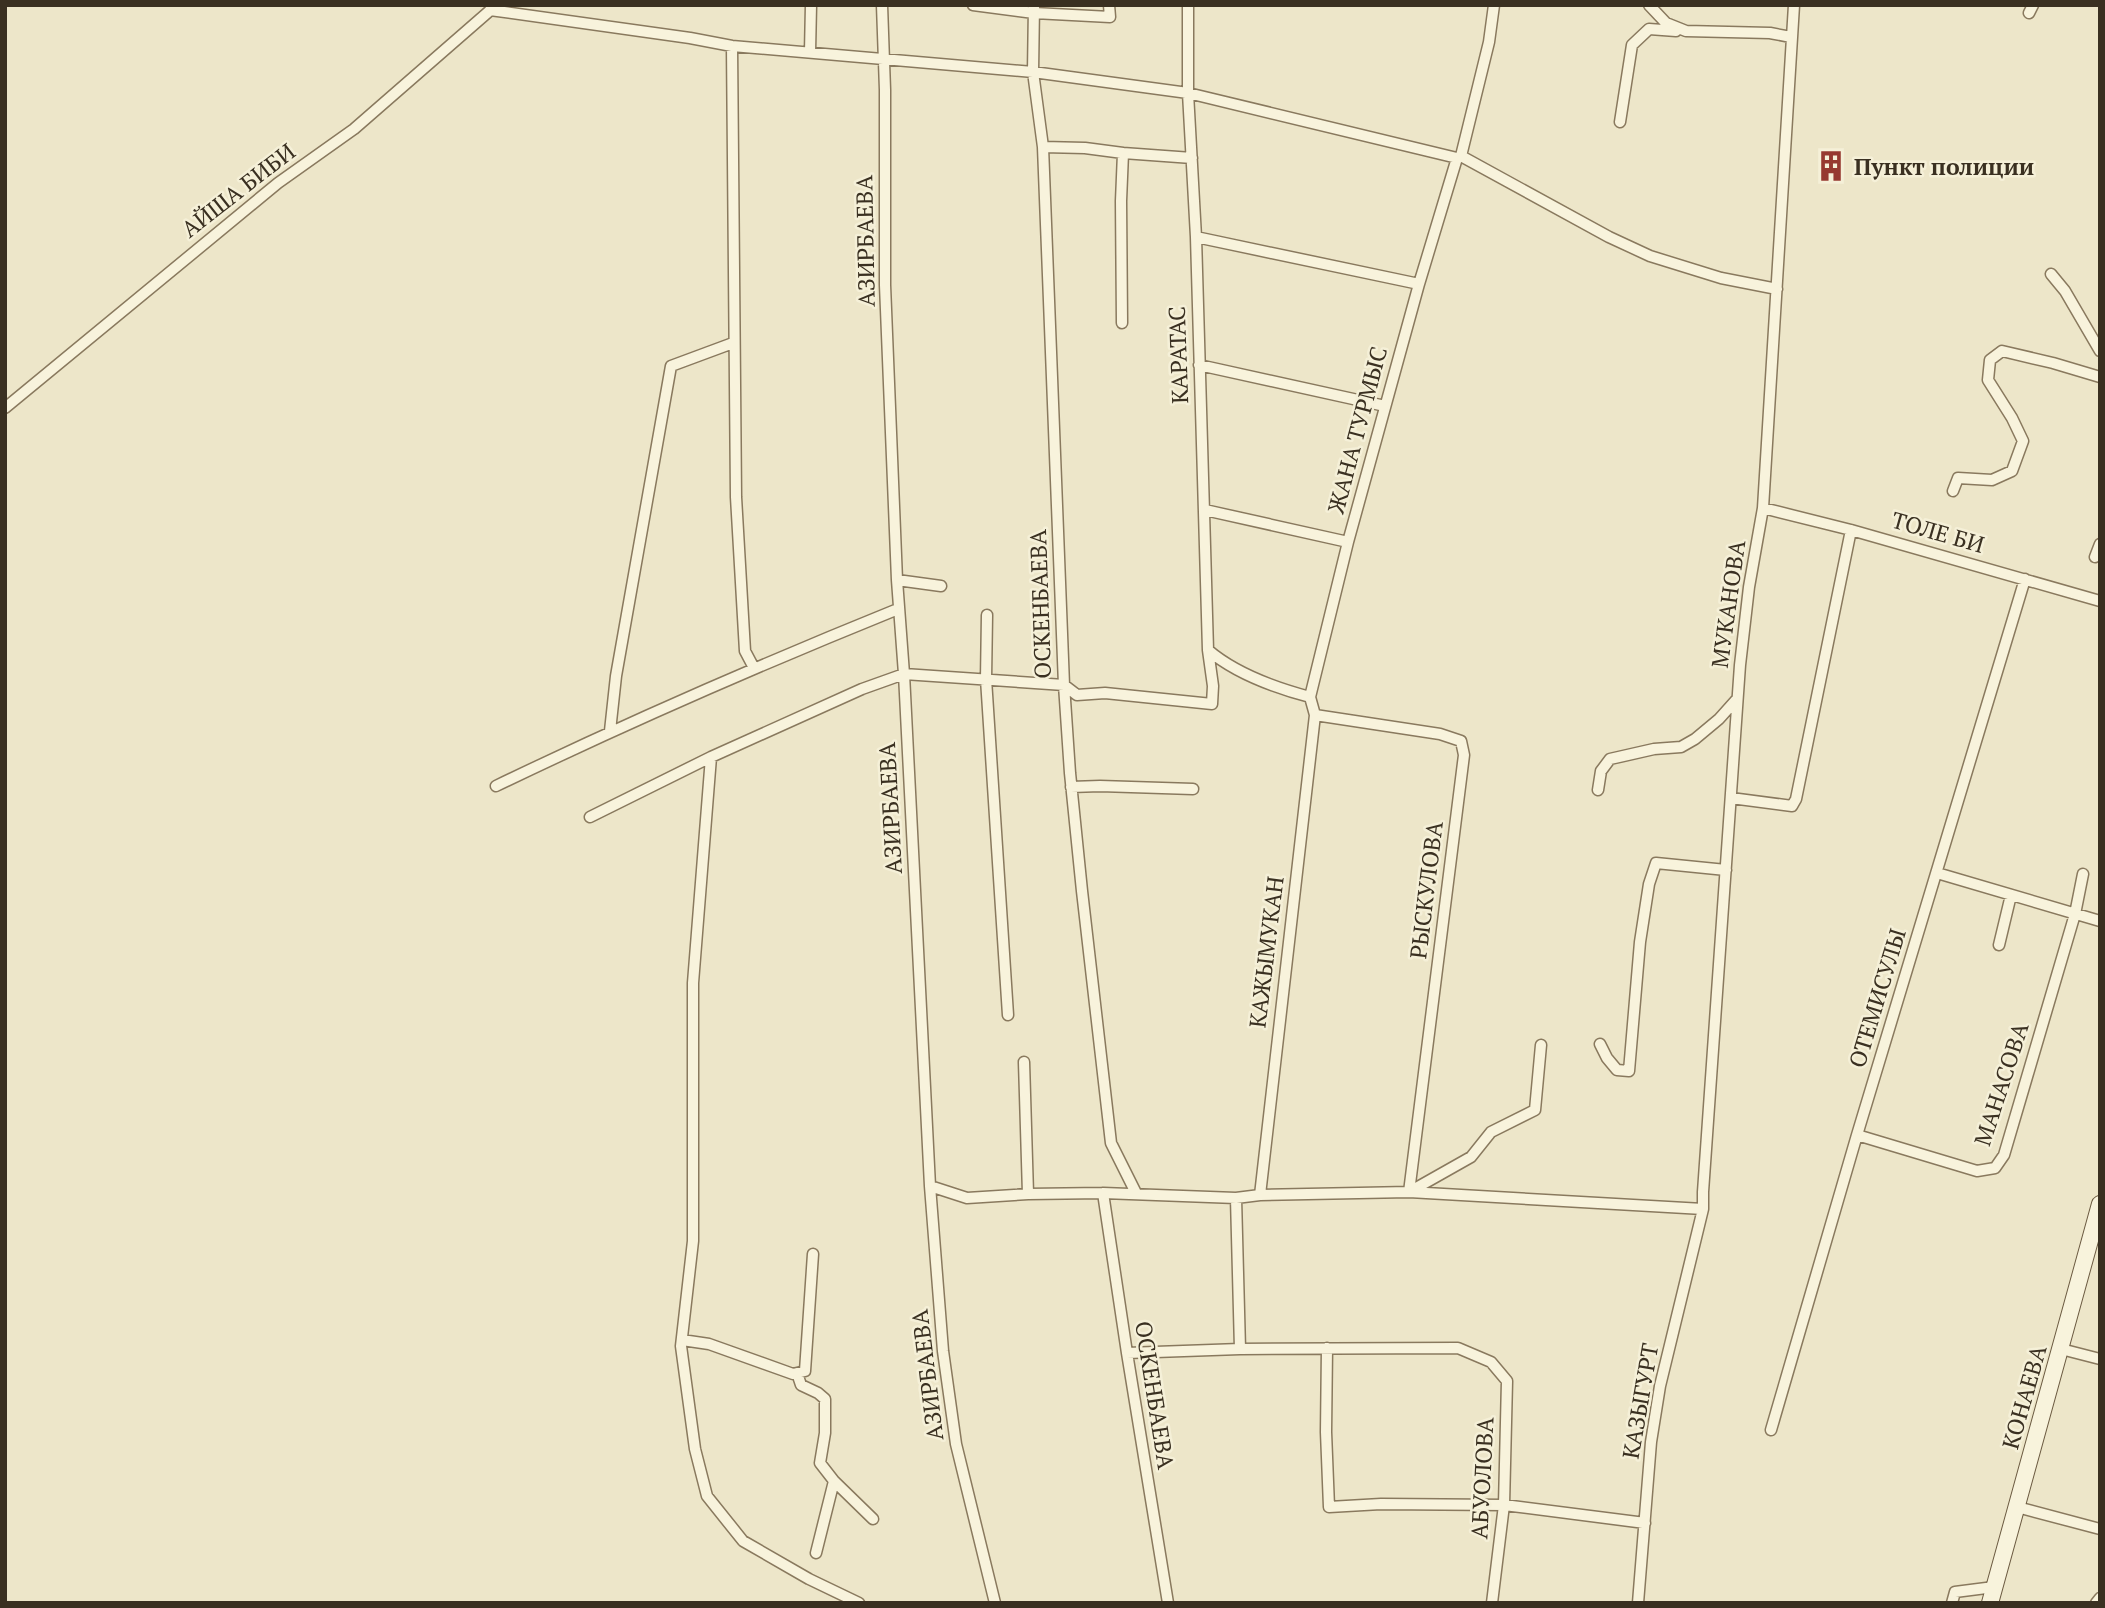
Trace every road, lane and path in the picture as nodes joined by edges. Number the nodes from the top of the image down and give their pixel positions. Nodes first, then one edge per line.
1 (811, 5) edge
2 (882, 5) edge
3 (973, 5) edge
4 (1109, 5) edge
5 (1188, 5) edge
6 (1494, 5) edge
7 (1649, 5) edge
8 (1794, 5) edge
9 (493, 8) edge
10 (1034, 9) edge
11 (1686, 31) junction
12 (1791, 37) junction
13 (732, 46) junction
14 (810, 52) junction
15 (883, 57) junction
16 (1033, 72) junction
17 (1188, 93) junction
18 (1620, 122) dead end
19 (1043, 147) junction
20 (1123, 153) junction
21 (1459, 157) junction
22 (1192, 158) junction
23 (1196, 237) junction
24 (2051, 275) dead end
25 (1419, 284) junction
26 (1777, 289) junction
27 (1122, 323) dead end
28 (733, 343) junction
29 (2100, 351) edge
30 (1199, 365) junction
31 (2100, 377) edge
32 (1385, 406) junction
33 (5, 408) edge
34 (1953, 491) dead end
35 (1763, 508) junction
36 (1205, 510) junction
37 (1850, 530) junction
38 (1348, 542) junction
39 (2100, 544) edge
40 (2095, 557) dead end
41 (2025, 579) junction
42 (897, 580) junction
43 (942, 586) dead end
44 (2100, 601) edge
45 (898, 609) junction
46 (987, 614) dead end
47 (1208, 650) junction
48 (754, 668) junction
49 (904, 674) junction
50 (986, 679) junction
51 (1064, 685) junction
52 (1310, 697) junction
53 (1737, 700) junction
54 (1315, 715) junction
55 (610, 731) junction
56 (711, 757) junction
57 (496, 786) dead end
58 (1071, 787) junction
59 (1193, 789) dead end
60 (1598, 790) dead end
61 (1731, 798) junction
62 (590, 817) dead end
63 (1726, 870) junction
64 (1937, 873) junction
65 (2083, 874) dead end
66 (2011, 895) junction
67 (2075, 914) junction
68 (2100, 921) edge
69 (1999, 945) dead end
70 (1008, 1015) dead end
71 (1600, 1044) dead end
72 (1541, 1045) dead end
73 (1024, 1062) dead end
74 (1857, 1135) junction
75 (930, 1186) junction
76 (1409, 1192) junction
77 (1103, 1193) junction
78 (1028, 1194) junction
79 (1136, 1194) junction
80 (1260, 1195) junction
81 (1236, 1198) junction
82 (2100, 1204) edge
83 (1703, 1209) junction
84 (813, 1254) dead end
85 (682, 1340) junction
86 (1327, 1348) junction
87 (1240, 1349) junction
88 (2061, 1349) junction
89 (1127, 1353) junction
90 (2100, 1359) edge
91 (797, 1373) junction
92 (1771, 1430) dead end
93 (834, 1480) junction
94 (1504, 1505) junction
95 (2017, 1507) junction
96 (873, 1519) dead end
97 (1645, 1523) junction
98 (2100, 1529) edge
99 (816, 1553) dead end
100 (1992, 1595) edge
101 (2100, 1598) edge
102 (859, 1603) edge
103 (995, 1603) edge
104 (1168, 1603) edge
105 (1492, 1603) edge
106 (1638, 1603) edge
107 (1952, 1603) edge
108 (2096, 1603) edge

1 - 14 street
2 - 15 street, АЗИРБАЕВА
3 - 10 street
4 - 10 street
5 - 17 street, КАРАТАС
6 - 21 street
7 - 11 street
8 - 12 street, МУКАНОВА
9 - 13 street
9 - 33 street, АЙША БИБИ
10 - 16 street, ОСКЕНБАЕВА
11 - 12 street
11 - 18 street
12 - 26 street, МУКАНОВА
13 - 14 street
13 - 28 street
14 - 15 street
15 - 16 street
15 - 42 street, АЗИРБАЕВА
16 - 17 street
16 - 19 street, ОСКЕНБАЕВА
17 - 21 street
17 - 22 street, КАРАТАС
19 - 20 street
19 - 51 street, ОСКЕНБАЕВА
20 - 22 street
20 - 27 street
21 - 25 street, ЖАНА ТУРМЫС
21 - 26 street
22 - 23 street, КАРАТАС
23 - 25 street
23 - 30 street, КАРАТАС
24 - 29 street
25 - 32 street, ЖАНА ТУРМЫС
26 - 35 street, МУКАНОВА
28 - 48 street
28 - 55 street
30 - 32 street
30 - 36 street, КАРАТАС
31 - 34 street
32 - 38 street, ЖАНА ТУРМЫС
35 - 37 street, ТОЛЕ БИ
35 - 53 street, МУКАНОВА
36 - 38 street
36 - 47 street, КАРАТАС
37 - 41 street, ТОЛЕ БИ
37 - 61 street
38 - 52 street, ЖАНА ТУРМЫС
39 - 40 street
41 - 44 street, ТОЛЕ БИ
41 - 64 street, ОТЕМИСУЛЫ
42 - 43 street
42 - 45 street, АЗИРБАЕВА
45 - 48 street
45 - 49 street, АЗИРБАЕВА
46 - 50 street
47 - 51 street, КАРАТАС
47 - 52 street
48 - 55 street
49 - 50 street
49 - 56 street
49 - 75 street, АЗИРБАЕВА
50 - 51 street
50 - 70 street
51 - 58 street, ОСКЕНБАЕВА
52 - 54 street, ЖАНА ТУРМЫС
53 - 60 street
53 - 61 street, МУКАНОВА
54 - 76 street, РЫСКУЛОВА
54 - 80 street, КАЖЫМУКАН
55 - 57 street
56 - 62 street
56 - 85 street
58 - 59 street
58 - 79 street, ОСКЕНБАЕВА
61 - 63 street, МУКАНОВА
63 - 71 street
63 - 83 street, МУКАНОВА
64 - 66 street
64 - 74 street, ОТЕМИСУЛЫ
65 - 67 street, МАНАСОВА
66 - 67 street
66 - 69 street
67 - 68 street
67 - 74 street, МАНАСОВА
72 - 76 street
73 - 78 street
74 - 92 street, ОТЕМИСУЛЫ
75 - 78 street
75 - 103 street, АЗИРБАЕВА
76 - 80 street
76 - 83 street
77 - 78 street
77 - 79 street
77 - 89 street, ОСКЕНБАЕВА
79 - 81 street
80 - 81 street
81 - 87 street
82 - 88 main road, КОНАЕВА
83 - 97 street, КАЗЫГУРТ
84 - 91 street
85 - 91 street
85 - 102 street
86 - 87 street
86 - 94 street, АБУОЛОВА
86 - 94 street
87 - 89 street
88 - 90 street
88 - 95 main road, КОНАЕВА
89 - 104 street, ОСКЕНБАЕВА
91 - 93 street
93 - 96 street
93 - 99 street
94 - 97 street
94 - 105 street, АБУОЛОВА
95 - 98 street
95 - 100 main road, КОНАЕВА
97 - 106 street, КАЗЫГУРТ
100 - 107 street
101 - 108 street

